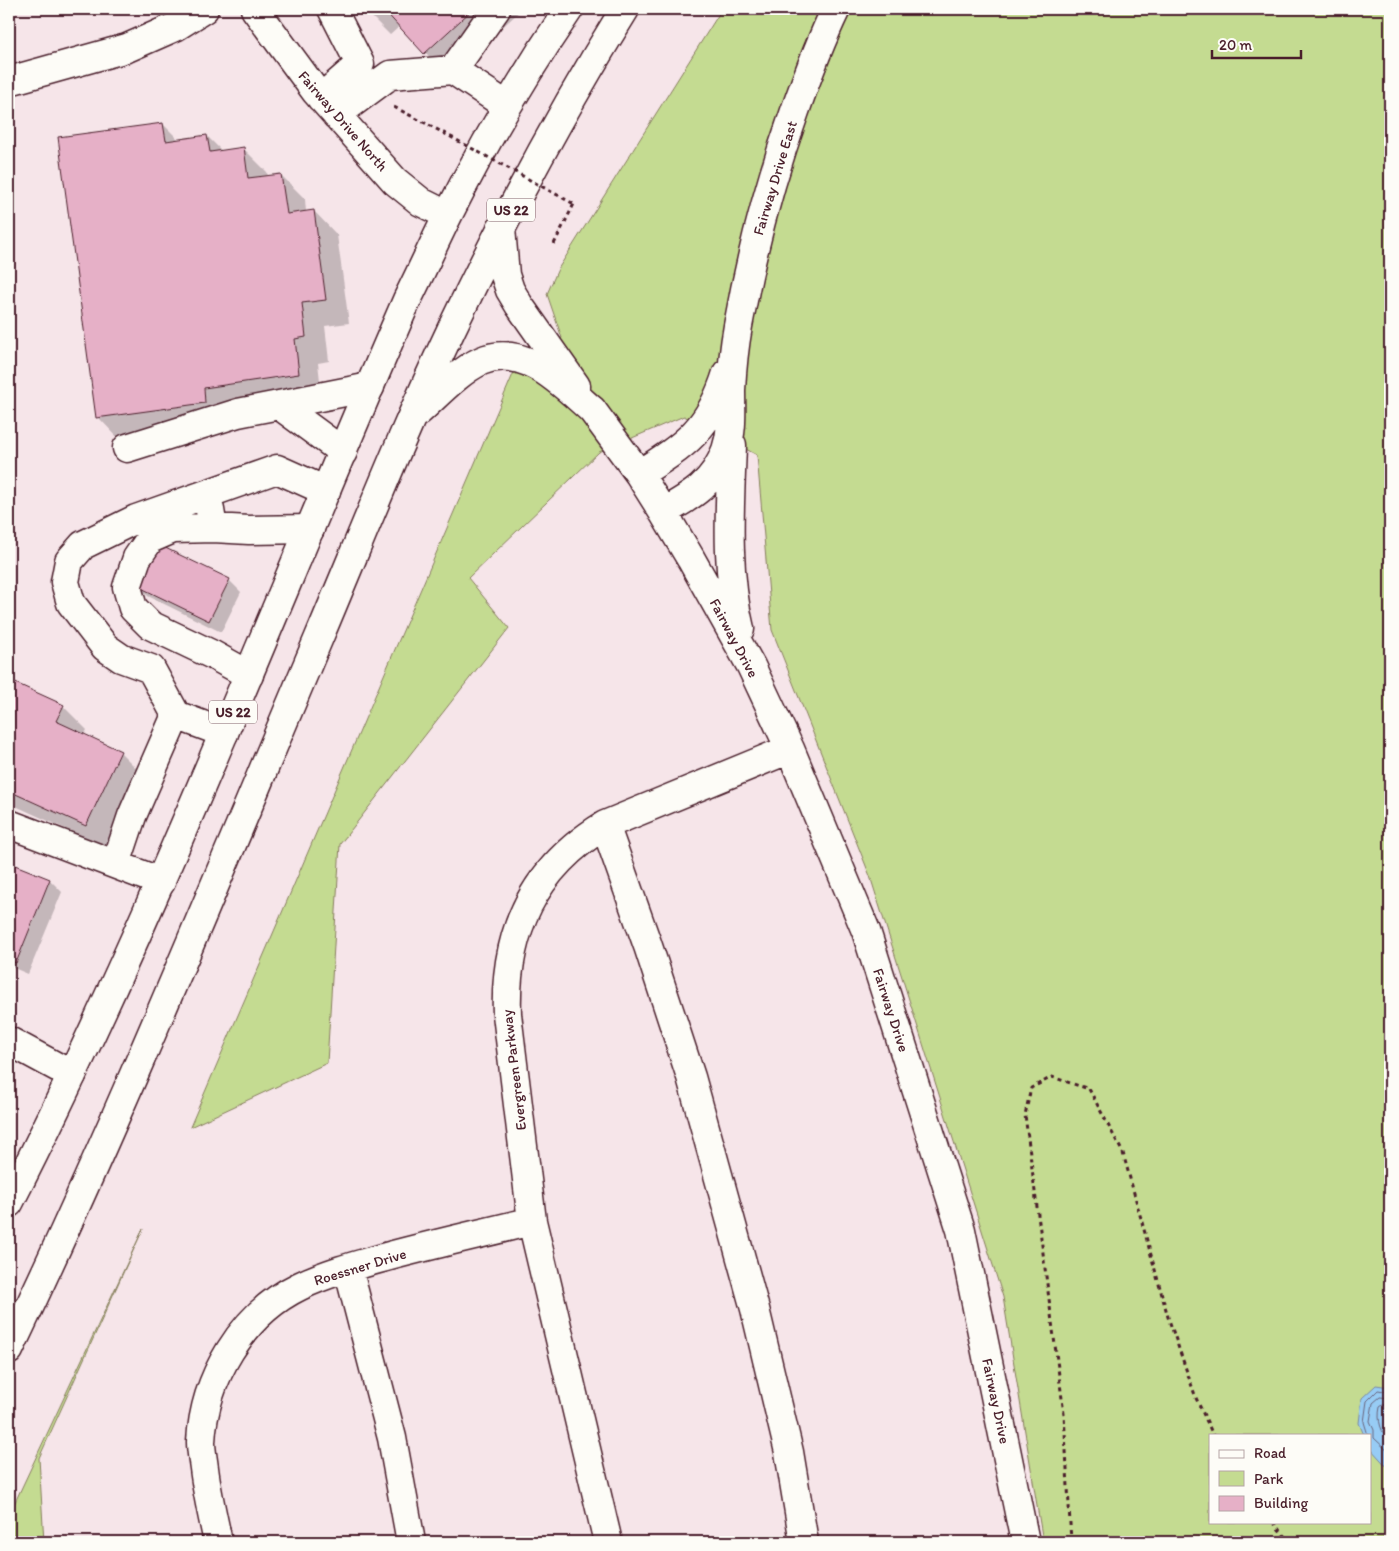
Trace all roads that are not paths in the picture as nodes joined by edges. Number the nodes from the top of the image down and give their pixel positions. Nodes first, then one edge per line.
1 (255, 9) edge
2 (332, 9) edge
3 (496, 9) edge
4 (569, 9) edge
5 (625, 9) edge
6 (836, 9) edge
7 (186, 13) edge
8 (453, 70) junction
9 (9, 81) edge
10 (328, 106) junction
11 (507, 106) junction
12 (447, 215) junction
13 (501, 228) junction
14 (733, 352) junction
15 (370, 387) junction
16 (279, 405) junction
17 (592, 410) junction
18 (412, 418) junction
19 (732, 425) junction
20 (127, 448) dead end
21 (343, 452) junction
22 (640, 474) junction
23 (326, 491) junction
24 (206, 494) junction
25 (663, 512) junction
26 (213, 528) junction
27 (310, 529) junction
28 (750, 666) junction
29 (249, 675) junction
30 (176, 715) junction
31 (224, 732) junction
32 (790, 749) junction
33 (9, 824) edge
34 (605, 825) junction
35 (116, 864) junction
36 (161, 882) junction
37 (9, 1041) edge
38 (72, 1075) junction
39 (9, 1203) edge
40 (532, 1221) junction
41 (348, 1268) junction
42 (9, 1350) edge
43 (218, 1542) edge
44 (410, 1542) edge
45 (608, 1542) edge
46 (804, 1542) edge
47 (1025, 1542) edge

1 - 10 main road, Fairway Drive North
2 - 10 main road
3 - 8 main road
4 - 11 main road, US 22
5 - 13 main road, US 22
6 - 14 main road, Fairway Drive East
7 - 9 main road
8 - 10 main road
8 - 11 main road
10 - 12 main road, Fairway Drive North
11 - 12 main road, US 22
12 - 15 main road, US 22
13 - 17 main road
13 - 18 main road, US 22
14 - 19 main road, Fairway Drive East
14 - 22 main road, Fairway Drive East
15 - 16 main road
15 - 21 main road, US 22
16 - 20 main road
16 - 21 main road
17 - 18 main road
17 - 22 main road, Fairway Drive
18 - 42 main road, US 22
19 - 25 main road, Fairway Drive East
19 - 28 main road
21 - 23 main road, US 22
22 - 25 main road, Fairway Drive
23 - 24 main road
23 - 27 main road, US 22
24 - 26 main road
24 - 30 main road
25 - 28 main road, Fairway Drive
26 - 27 main road
26 - 29 main road
27 - 29 main road, US 22
28 - 32 main road, Fairway Drive
29 - 31 main road, US 22
30 - 31 main road
30 - 35 main road
31 - 36 main road, US 22
32 - 34 main road, Evergreen Parkway
32 - 47 main road, Fairway Drive
33 - 35 main road
34 - 40 main road, Evergreen Parkway
34 - 46 main road
35 - 36 main road
36 - 38 main road, US 22
37 - 38 main road
38 - 39 main road, US 22
40 - 41 main road, Roessner Drive
40 - 45 main road, Evergreen Parkway
41 - 43 main road, Roessner Drive
41 - 44 main road

